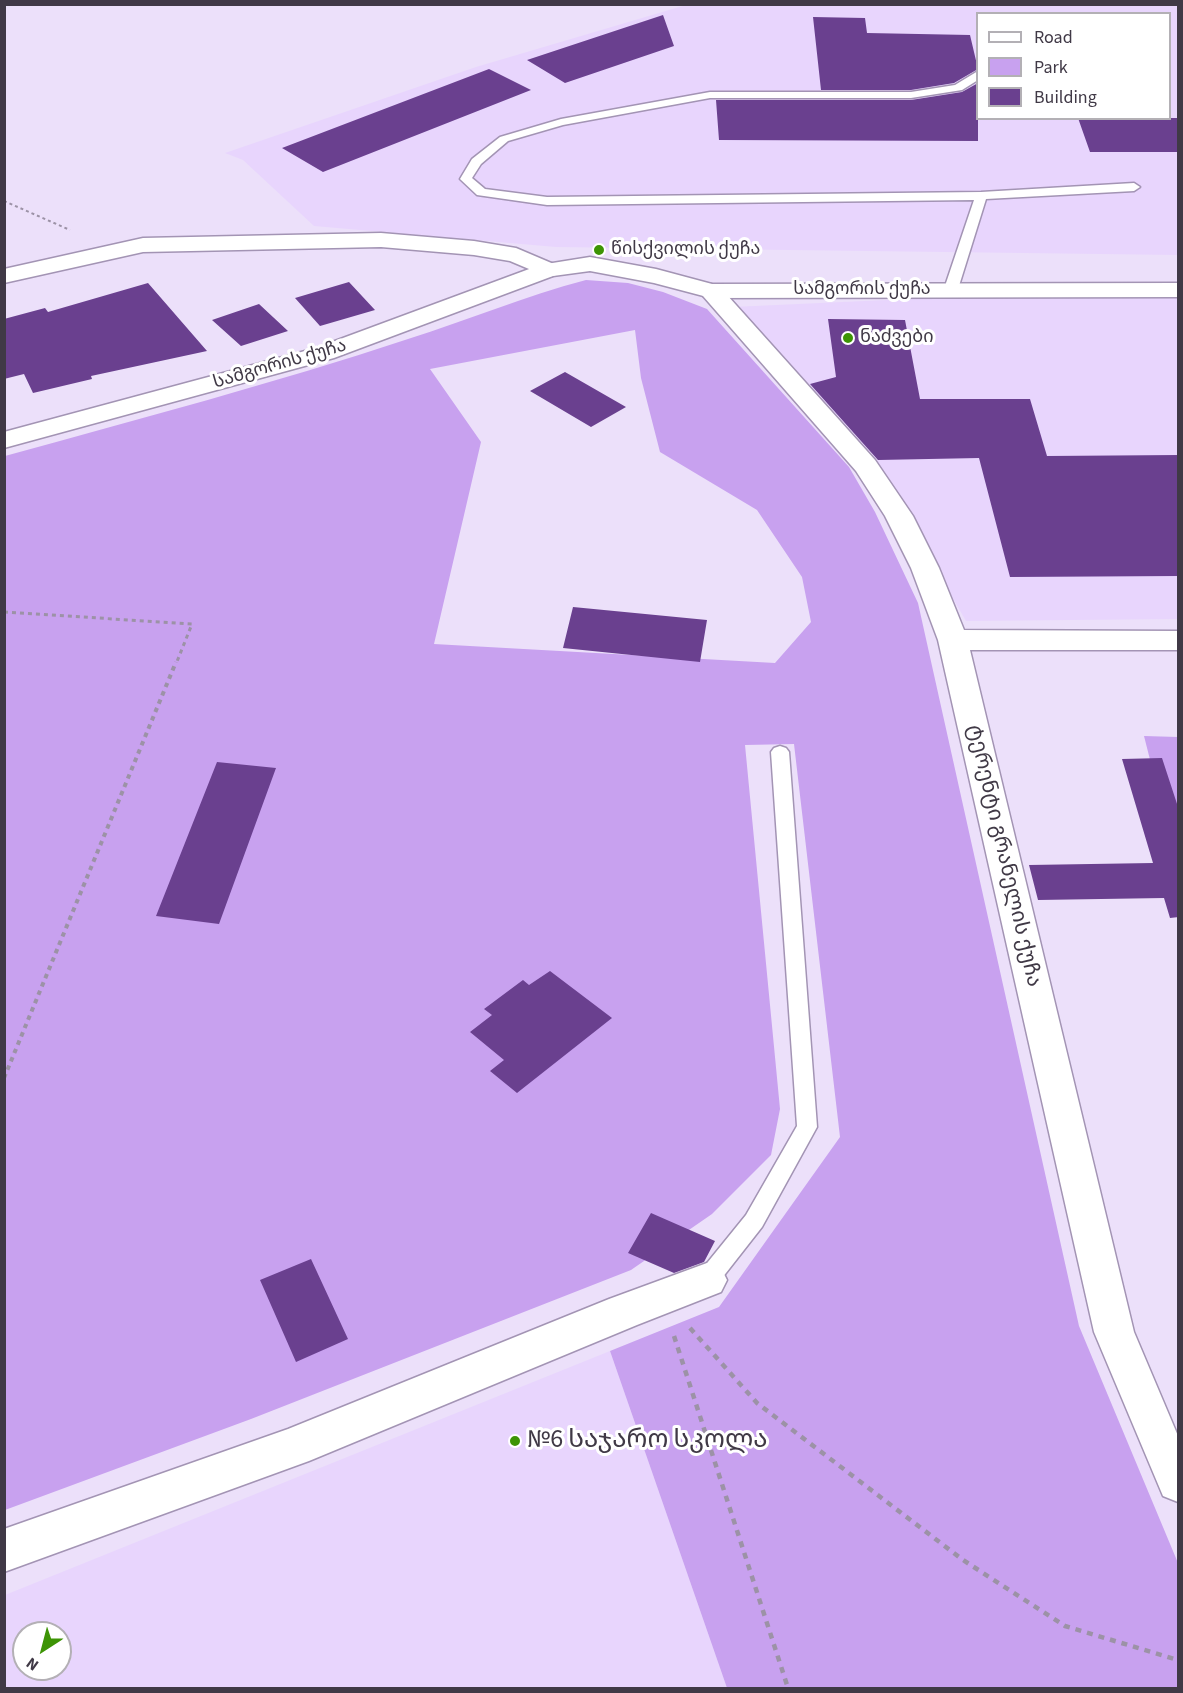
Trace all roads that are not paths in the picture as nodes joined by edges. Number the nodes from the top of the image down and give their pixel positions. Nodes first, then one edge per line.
1 (976, 75) edge
2 (1134, 187) dead end
3 (981, 196) junction
4 (548, 270) junction
5 (4, 276) edge
6 (951, 289) junction
7 (1179, 290) edge
8 (711, 291) junction
9 (4, 440) edge
10 (953, 640) junction
11 (1179, 640) edge
12 (780, 752) dead end
13 (707, 1280) joint
14 (1179, 1482) edge
15 (4, 1551) edge

1 - 3 lane
2 - 3 lane
3 - 6 lane
4 - 5 street
4 - 8 street, სამგორის ქუჩა
4 - 9 street, სამგორის ქუჩა
6 - 7 street, სამგორის ქუჩა
6 - 8 street, სამგორის ქუჩა
8 - 10 street, ტერენტი გრანელის ქუჩა
10 - 11 street
10 - 14 street, ტერენტი გრანელის ქუჩა
12 - 13 lane
13 - 15 street

